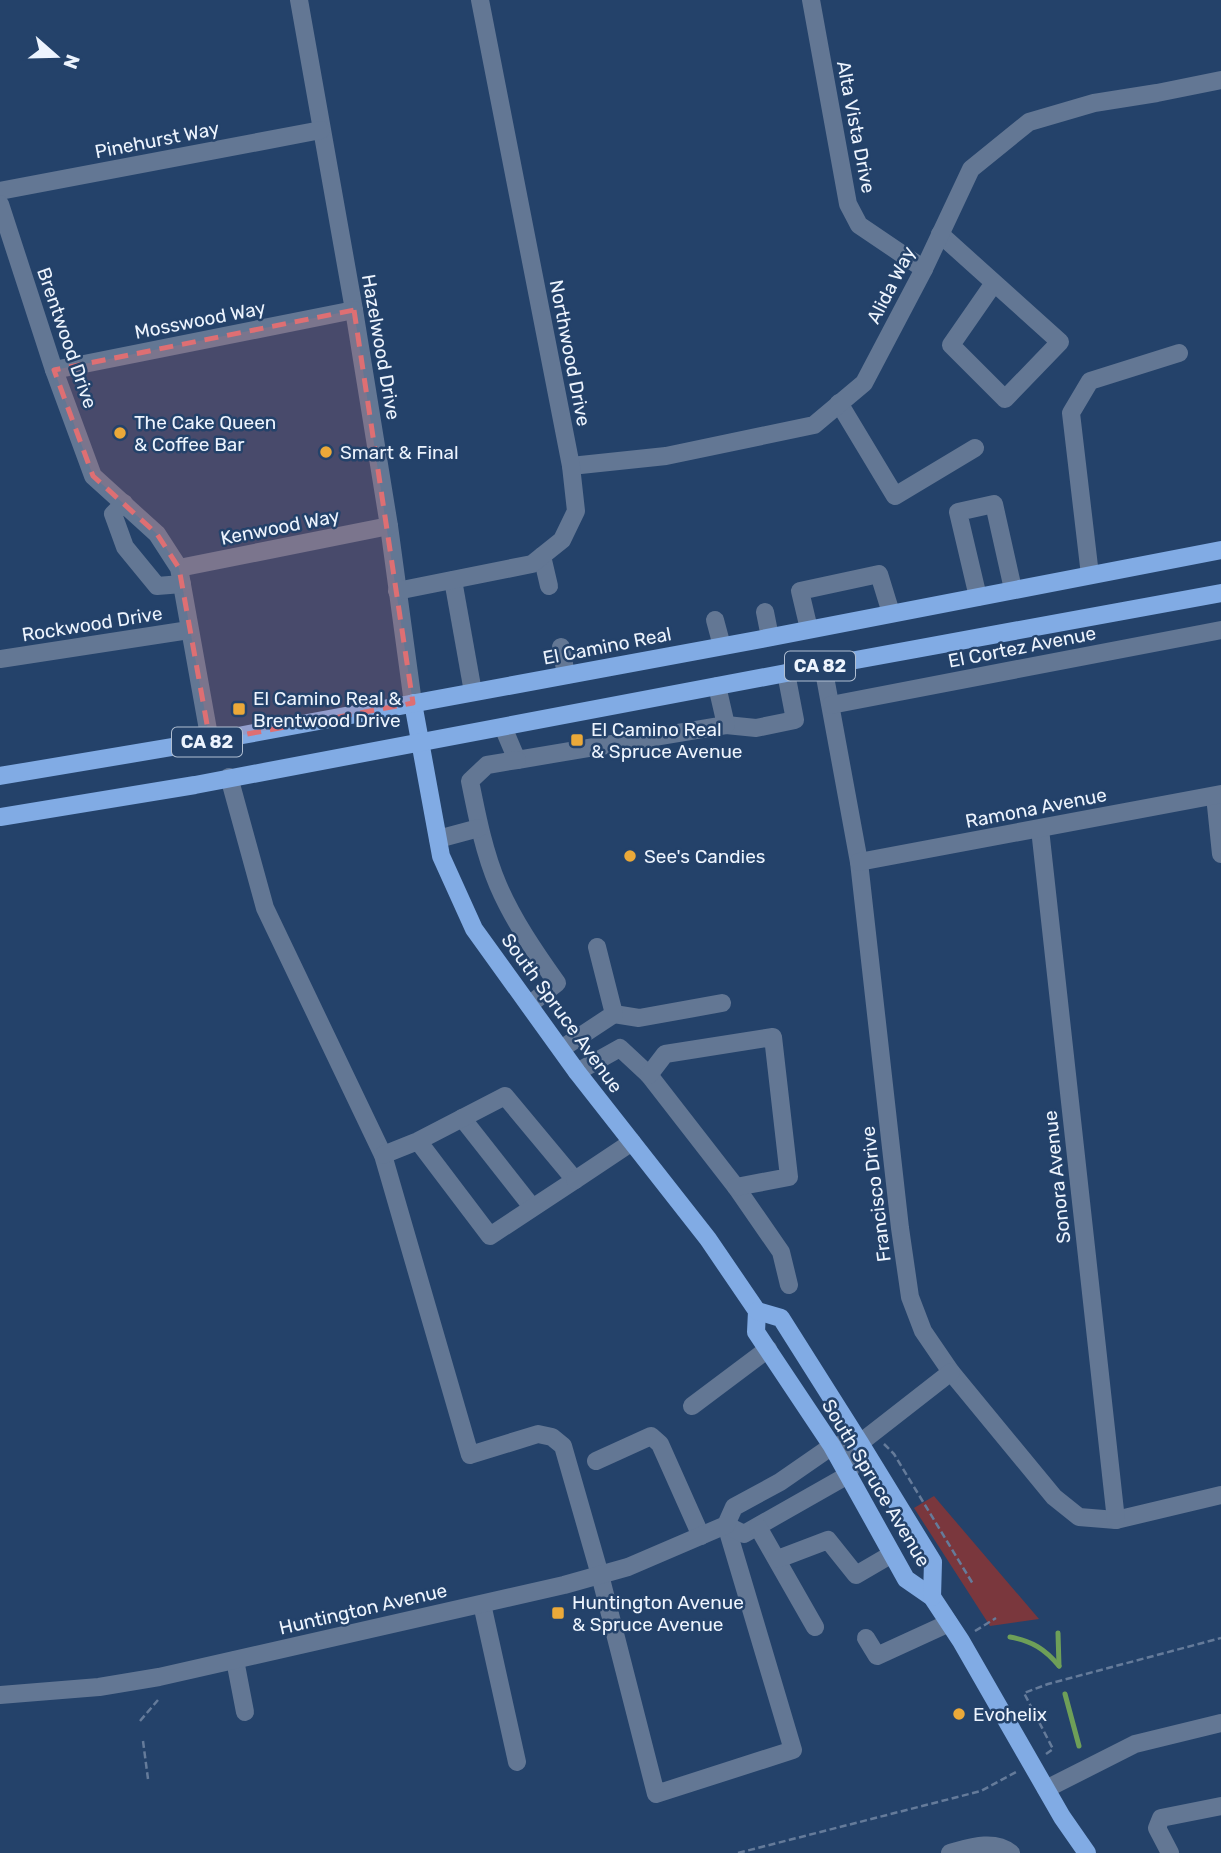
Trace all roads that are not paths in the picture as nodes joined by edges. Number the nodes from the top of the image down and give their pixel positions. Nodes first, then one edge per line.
1 (299, 0) edge
2 (480, 0) edge
3 (811, 0) edge
4 (1221, 80) edge
5 (321, 130) junction
6 (0, 191) edge
7 (0, 204) edge
8 (940, 234) junction
9 (924, 269) junction
10 (994, 283) junction
11 (354, 310) junction
12 (1180, 353) dead end
13 (54, 370) junction
14 (839, 403) junction
15 (975, 448) dead end
16 (571, 466) junction
17 (124, 503) junction
18 (390, 526) junction
19 (1221, 550) edge
20 (542, 556) junction
21 (1090, 575) junction
22 (180, 576) junction
23 (453, 580) junction
24 (550, 586) dead end
25 (1013, 589) junction
26 (397, 591) junction
27 (1221, 593) edge
28 (978, 597) junction
29 (765, 612) dead end
30 (891, 613) junction
31 (715, 620) dead end
32 (809, 629) junction
33 (189, 630) junction
34 (1221, 630) edge
35 (770, 637) junction
36 (722, 646) junction
37 (561, 647) dead end
38 (0, 659) edge
39 (823, 666) junction
40 (786, 673) junction
41 (566, 675) junction
42 (716, 686) junction
43 (472, 692) junction
44 (413, 703) junction
45 (831, 705) junction
46 (726, 725) junction
47 (503, 727) junction
48 (210, 741) junction
49 (420, 743) junction
50 (517, 760) junction
51 (0, 776) edge
52 (229, 777) junction
53 (1218, 795) edge
54 (0, 817) edge
55 (479, 828) junction
56 (1040, 829) junction
57 (438, 839) junction
58 (1221, 854) edge
59 (859, 862) junction
60 (597, 947) dead end
61 (722, 1003) dead end
62 (529, 1005) junction
63 (614, 1014) junction
64 (561, 1049) junction
65 (577, 1072) junction
66 (649, 1074) junction
67 (463, 1118) junction
68 (418, 1141) junction
69 (632, 1142) junction
70 (383, 1155) junction
71 (575, 1180) junction
72 (736, 1187) junction
73 (532, 1208) junction
74 (789, 1285) dead end
75 (757, 1311) junction
76 (768, 1349) junction
77 (951, 1372) junction
78 (691, 1406) dead end
79 (860, 1443) junction
80 (832, 1446) junction
81 (596, 1461) dead end
82 (848, 1475) junction
83 (1221, 1495) edge
84 (1116, 1520) junction
85 (726, 1525) junction
86 (758, 1527) junction
87 (701, 1536) junction
88 (892, 1554) junction
89 (778, 1559) junction
90 (600, 1575) junction
91 (932, 1597) junction
92 (482, 1604) junction
93 (949, 1623) junction
94 (815, 1627) dead end
95 (866, 1638) dead end
96 (235, 1660) junction
97 (0, 1695) edge
98 (245, 1712) dead end
99 (1221, 1723) edge
100 (517, 1762) dead end
101 (1046, 1789) junction
102 (1221, 1806) edge
103 (950, 1853) edge
104 (1010, 1853) edge
105 (1087, 1853) edge
106 (1170, 1853) edge

1 - 5 street, Hazelwood Drive
2 - 16 street, Northwood Drive
3 - 9 street, Alta Vista Drive
4 - 8 street, Alida Way
5 - 6 street, Pinehurst Way
5 - 11 street, Hazelwood Drive
7 - 13 street, Brentwood Drive
8 - 9 street, Alida Way
8 - 10 street
9 - 14 street, Alida Way
10 - 10 street
11 - 13 street, Mosswood Way
11 - 18 street, Hazelwood Drive
12 - 21 street
13 - 17 street, Brentwood Drive
14 - 15 street
14 - 16 street, Alida Way
16 - 20 street, Northwood Drive
17 - 22 street, Brentwood Drive
17 - 22 street
18 - 22 street, Kenwood Way
18 - 26 street, Hazelwood Drive
19 - 21 main road, El Camino Real / CA 82
20 - 23 street, Northwood Drive
20 - 24 street
21 - 25 main road, El Camino Real / CA 82
22 - 33 street, Brentwood Drive
23 - 26 street, Northwood Drive
23 - 43 street
25 - 28 main road, El Camino Real / CA 82
25 - 28 street
26 - 44 street, Hazelwood Drive
27 - 39 main road, CA 82
28 - 30 main road, El Camino Real / CA 82
29 - 35 street
30 - 32 main road, El Camino Real / CA 82
30 - 32 street
31 - 36 street
32 - 35 main road, El Camino Real / CA 82
33 - 38 street, Rockwood Drive
33 - 48 street, Brentwood Drive
34 - 45 street, El Cortez Avenue
35 - 36 main road, El Camino Real / CA 82
36 - 41 main road, El Camino Real / CA 82
37 - 41 street
39 - 40 main road, CA 82
39 - 45 street, Francisco Drive
40 - 42 main road, CA 82
40 - 46 street
41 - 43 main road, El Camino Real / CA 82
42 - 46 street
42 - 47 main road, CA 82
43 - 44 main road, El Camino Real / CA 82
44 - 48 main road, El Camino Real / CA 82
44 - 49 main road, South Spruce Avenue
45 - 59 street, Francisco Drive
46 - 50 street
47 - 49 main road, CA 82
47 - 50 street
48 - 51 main road, El Camino Real / CA 82
49 - 52 main road, CA 82
49 - 57 main road, South Spruce Avenue
50 - 55 street
52 - 54 main road, CA 82
52 - 70 street
53 - 56 street, Ramona Avenue
53 - 58 street
55 - 57 street
55 - 62 street
56 - 59 street, Ramona Avenue
56 - 84 street, Sonora Avenue
57 - 62 main road, South Spruce Avenue
59 - 77 street, Francisco Drive
60 - 63 street
61 - 63 street
62 - 64 main road, South Spruce Avenue
63 - 64 street
64 - 65 main road, South Spruce Avenue
65 - 66 street
65 - 69 main road, South Spruce Avenue
66 - 72 street
66 - 72 street
67 - 68 street
67 - 71 street
67 - 73 street
68 - 70 street
68 - 73 street
69 - 71 street
69 - 75 main road, South Spruce Avenue
70 - 90 street
71 - 73 street
72 - 74 street
75 - 76 main road, South Spruce Avenue
75 - 79 main road, South Spruce Avenue
76 - 78 street
76 - 80 main road, South Spruce Avenue
77 - 79 street
77 - 84 street, Francisco Drive
79 - 80 street, Huntington Avenue
79 - 82 street
79 - 91 main road, South Spruce Avenue
80 - 82 main road, South Spruce Avenue
80 - 85 street, Huntington Avenue
81 - 87 street
82 - 86 street
82 - 88 main road, South Spruce Avenue
83 - 84 street, Francisco Drive
85 - 86 street, Huntington Avenue
85 - 87 street, Huntington Avenue
85 - 90 street
86 - 89 street
87 - 90 street, Huntington Avenue
88 - 89 street
88 - 91 main road, South Spruce Avenue
89 - 94 street
90 - 92 street, Huntington Avenue
91 - 93 main road, South Spruce Avenue
92 - 96 street, Huntington Avenue
92 - 100 street
93 - 95 street
93 - 101 main road, South Spruce Avenue
96 - 97 street, Huntington Avenue
96 - 98 street
99 - 101 street
101 - 105 main road, South Spruce Avenue
102 - 106 street
103 - 104 street

